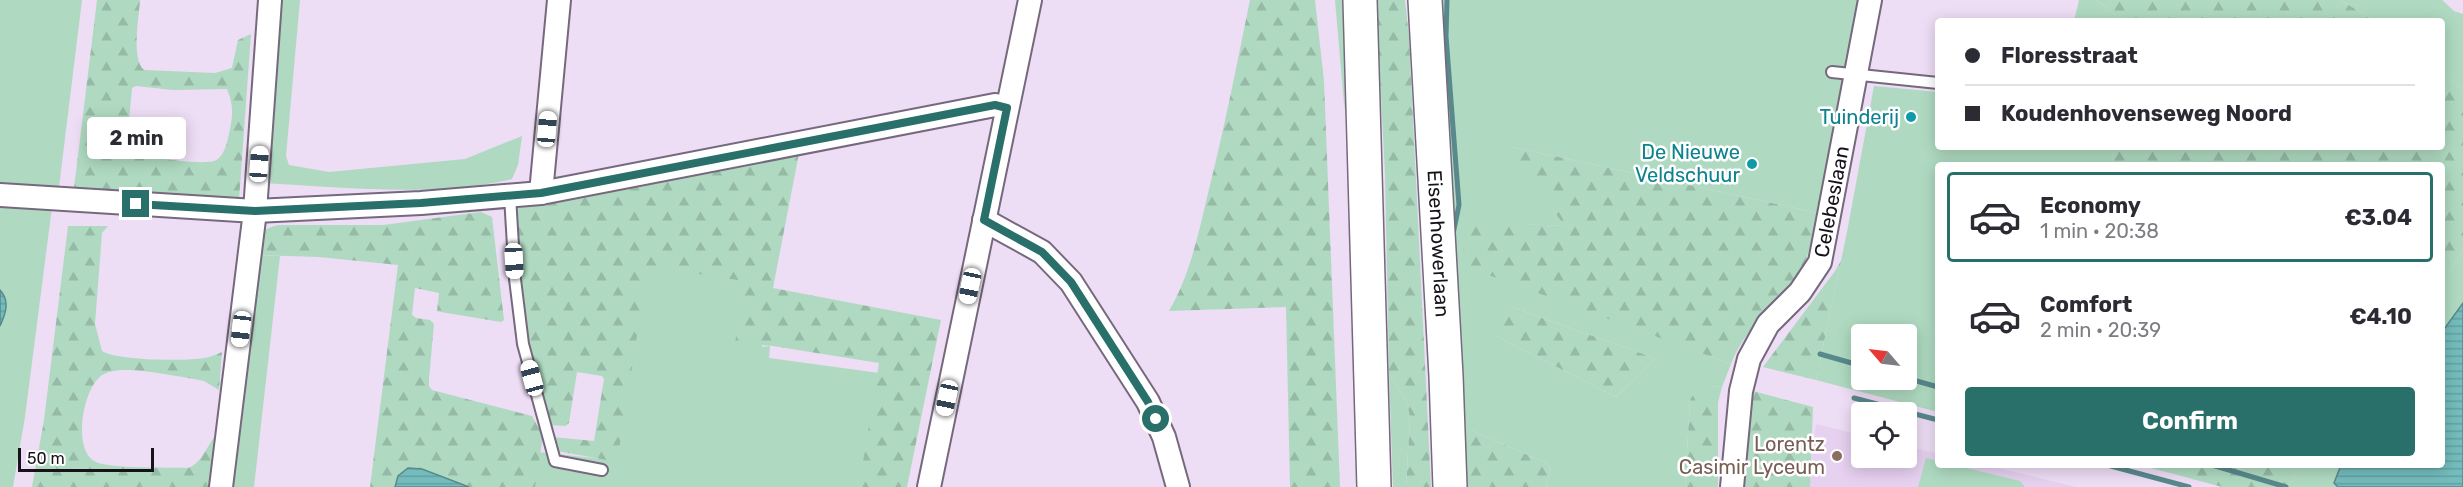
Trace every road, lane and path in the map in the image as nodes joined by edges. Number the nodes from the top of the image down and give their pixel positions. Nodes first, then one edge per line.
1 (270, 0) edge
2 (559, 0) edge
3 (1030, 0) edge
4 (1360, 0) edge
5 (1425, 0) edge
6 (1870, 0) edge
7 (1832, 72) dead end
8 (1855, 76) junction
9 (1935, 83) edge
10 (1007, 108) junction
11 (541, 193) junction
12 (0, 195) edge
13 (510, 196) junction
14 (255, 211) junction
15 (984, 220) junction
16 (602, 470) dead end
17 (221, 487) edge
18 (929, 487) edge
19 (1178, 487) edge
20 (1374, 487) edge
21 (1450, 487) edge
22 (1732, 487) edge

1 - 14 street
2 - 11 street
3 - 10 street
4 - 20 main road
5 - 21 main road, Eisenhowerlaan
6 - 8 street, Celebeslaan
7 - 8 lane
8 - 9 lane
8 - 22 street, Celebeslaan
10 - 11 street
10 - 15 street
11 - 13 street
12 - 14 street
13 - 14 street
13 - 16 lane
14 - 17 street
15 - 18 street
15 - 19 street

